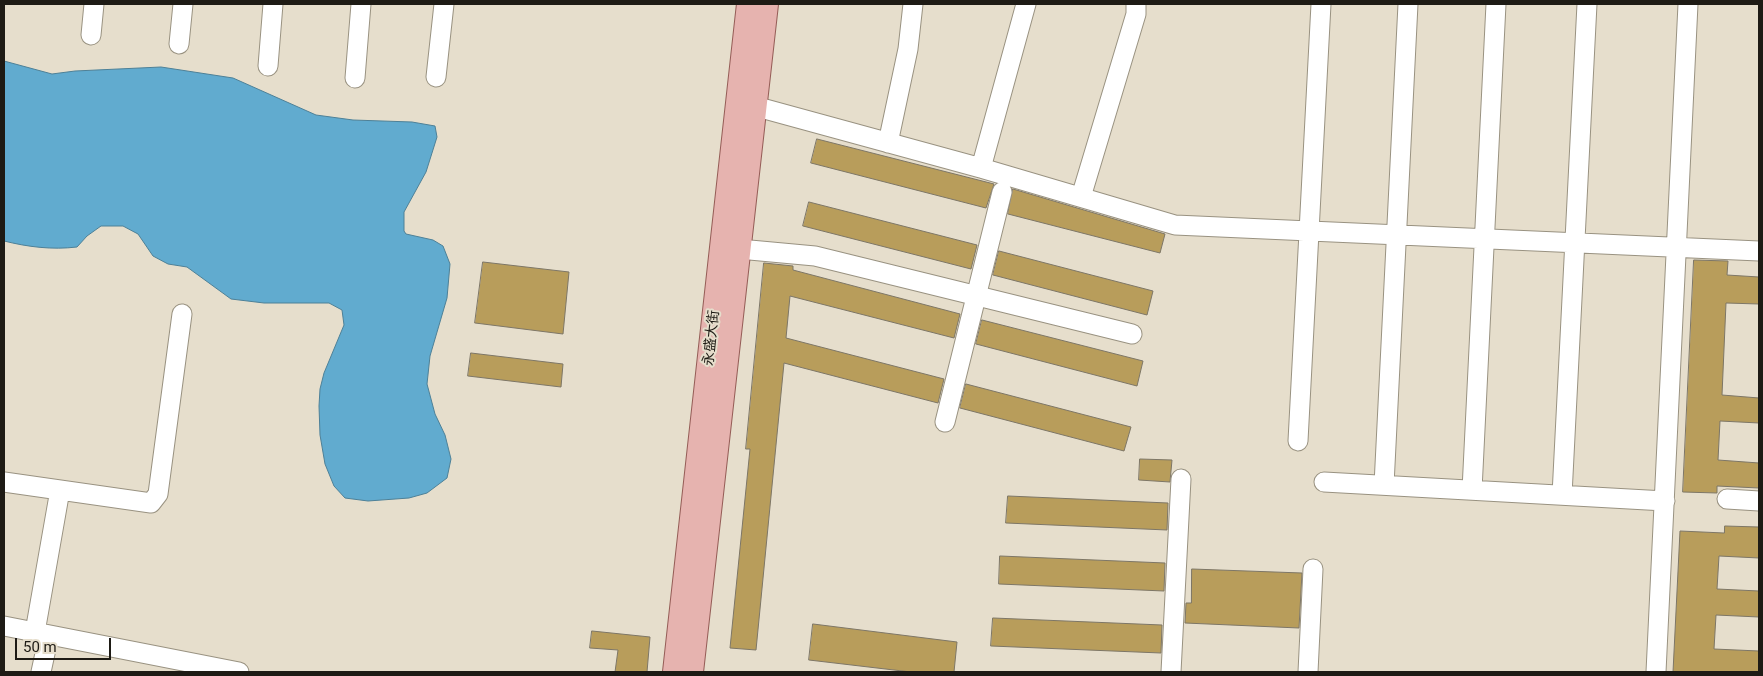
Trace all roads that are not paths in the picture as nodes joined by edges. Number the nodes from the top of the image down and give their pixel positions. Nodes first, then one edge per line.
1 (94, 4) edge
2 (183, 4) edge
3 (273, 4) edge
4 (361, 4) edge
5 (444, 4) edge
6 (749, 4) edge
7 (766, 4) edge
8 (913, 4) edge
9 (1026, 4) edge
10 (1136, 4) edge
11 (1322, 4) edge
12 (1408, 4) edge
13 (1496, 4) edge
14 (1587, 4) edge
15 (1688, 4) edge
16 (91, 35) dead end
17 (179, 44) dead end
18 (268, 66) dead end
19 (436, 77) dead end
20 (355, 78) dead end
21 (754, 106) junction
22 (888, 143) junction
23 (981, 168) junction
24 (1002, 192) dead end
25 (1081, 197) junction
26 (1310, 231) junction
27 (1396, 235) junction
28 (1484, 239) junction
29 (1575, 242) junction
30 (1676, 247) junction
31 (738, 249) junction
32 (1759, 251) edge
33 (976, 296) junction
34 (182, 314) dead end
35 (1132, 334) dead end
36 (945, 422) dead end
37 (1298, 441) dead end
38 (1181, 479) dead end
39 (4, 482) edge
40 (1324, 482) dead end
41 (1384, 485) junction
42 (60, 490) junction
43 (1472, 490) junction
44 (1562, 495) junction
45 (1727, 499) dead end
46 (1664, 501) junction
47 (1759, 501) edge
48 (1313, 570) dead end
49 (4, 626) edge
50 (42, 633) junction
51 (158, 664) edge
52 (41, 672) edge
53 (239, 672) edge
54 (675, 672) edge
55 (691, 672) edge
56 (1172, 672) edge
57 (1308, 672) edge
58 (1656, 672) edge

1 - 16 street
2 - 17 street
3 - 18 street
4 - 20 street
5 - 19 street
6 - 54 main road, 永盛大街
7 - 21 main road, 永盛大街
8 - 22 street
9 - 23 street
10 - 25 street
11 - 26 street
12 - 27 street
13 - 28 street
14 - 29 street
15 - 30 street
21 - 22 street
21 - 31 main road, 永盛大街
22 - 23 street
23 - 25 street
24 - 33 street
25 - 26 street
26 - 27 street
26 - 37 street
27 - 28 street
27 - 41 street
28 - 29 street
28 - 43 street
29 - 30 street
29 - 44 street
30 - 32 street
30 - 46 street
31 - 33 street
31 - 55 main road, 永盛大街
33 - 35 street
33 - 36 street
34 - 42 street
38 - 56 street
39 - 42 street
40 - 41 street
41 - 43 street
42 - 50 street
43 - 44 street
44 - 46 street
45 - 47 street
46 - 58 street
48 - 57 street
49 - 50 street
50 - 51 street
50 - 52 street
51 - 53 street

